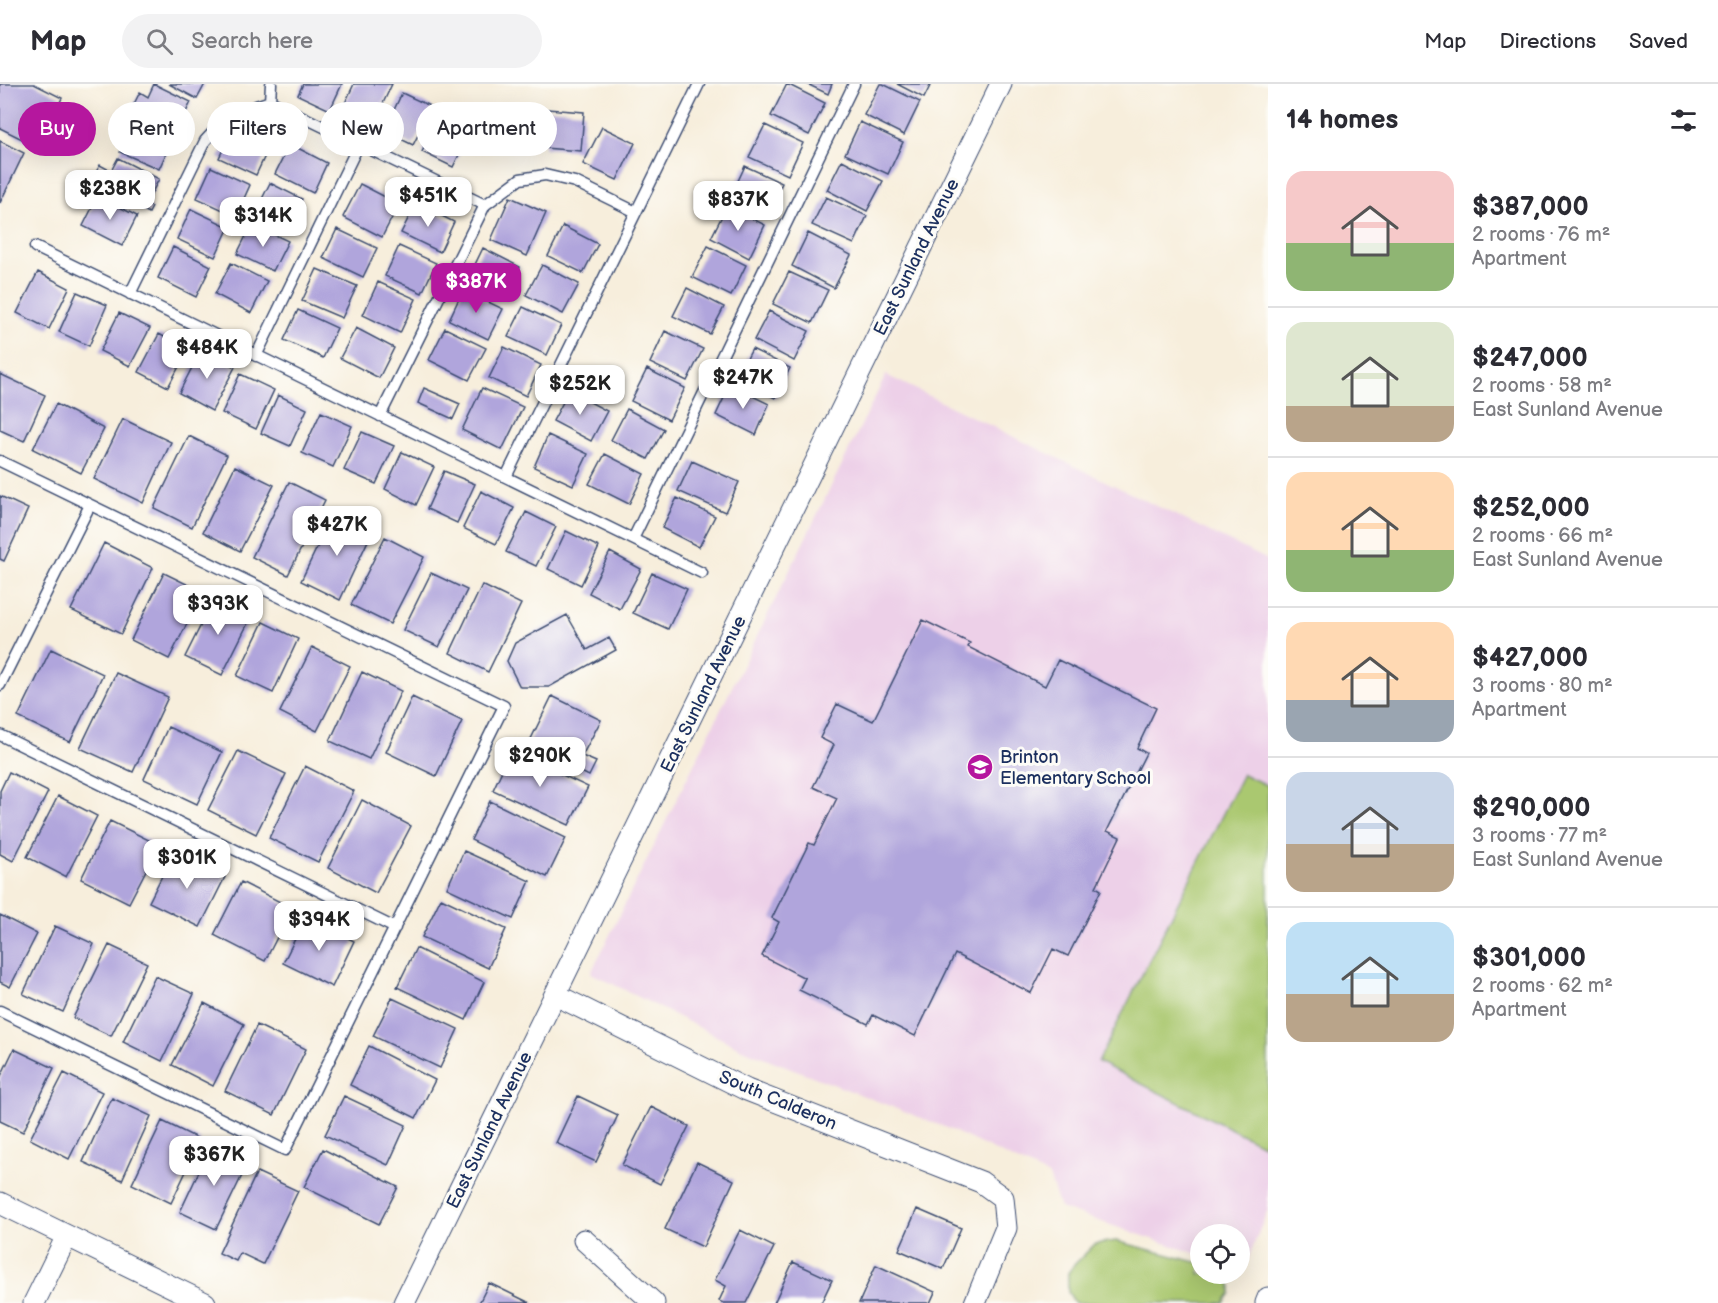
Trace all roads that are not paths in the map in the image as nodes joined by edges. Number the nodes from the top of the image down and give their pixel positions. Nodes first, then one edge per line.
1 (271, 84) edge
2 (699, 84) edge
3 (854, 84) edge
4 (1000, 84) edge
5 (270, 101) junction
6 (320, 125) edge
7 (353, 156) edge
8 (384, 156) edge
9 (485, 205) junction
10 (636, 213) junction
11 (35, 247) dead end
12 (130, 294) junction
13 (256, 356) junction
14 (380, 416) junction
15 (0, 461) edge
16 (506, 477) junction
17 (90, 505) junction
18 (633, 539) junction
19 (702, 573) dead end
20 (0, 686) edge
21 (0, 735) edge
22 (395, 928) junction
23 (555, 995) junction
24 (0, 1011) edge
25 (0, 1203) edge
26 (67, 1236) junction
27 (584, 1240) dead end
28 (1268, 1298) edge
29 (34, 1303) edge
30 (205, 1303) edge
31 (404, 1303) edge
32 (654, 1303) edge
33 (975, 1303) edge
34 (1266, 1303) edge

1 - 5 lane
2 - 10 lane
3 - 18 lane
4 - 23 street, East Sunland Avenue
5 - 6 lane
5 - 12 lane
7 - 13 lane
8 - 9 lane
9 - 10 lane
9 - 14 lane
10 - 16 lane
11 - 12 lane
12 - 13 lane
13 - 14 lane
14 - 16 lane
15 - 17 lane
16 - 18 lane
17 - 20 lane
17 - 22 lane
18 - 19 lane
21 - 22 lane
22 - 24 lane
23 - 31 street, East Sunland Avenue
23 - 33 street, South Calderon
25 - 26 street
26 - 29 street
26 - 30 street
27 - 32 street
28 - 34 street

